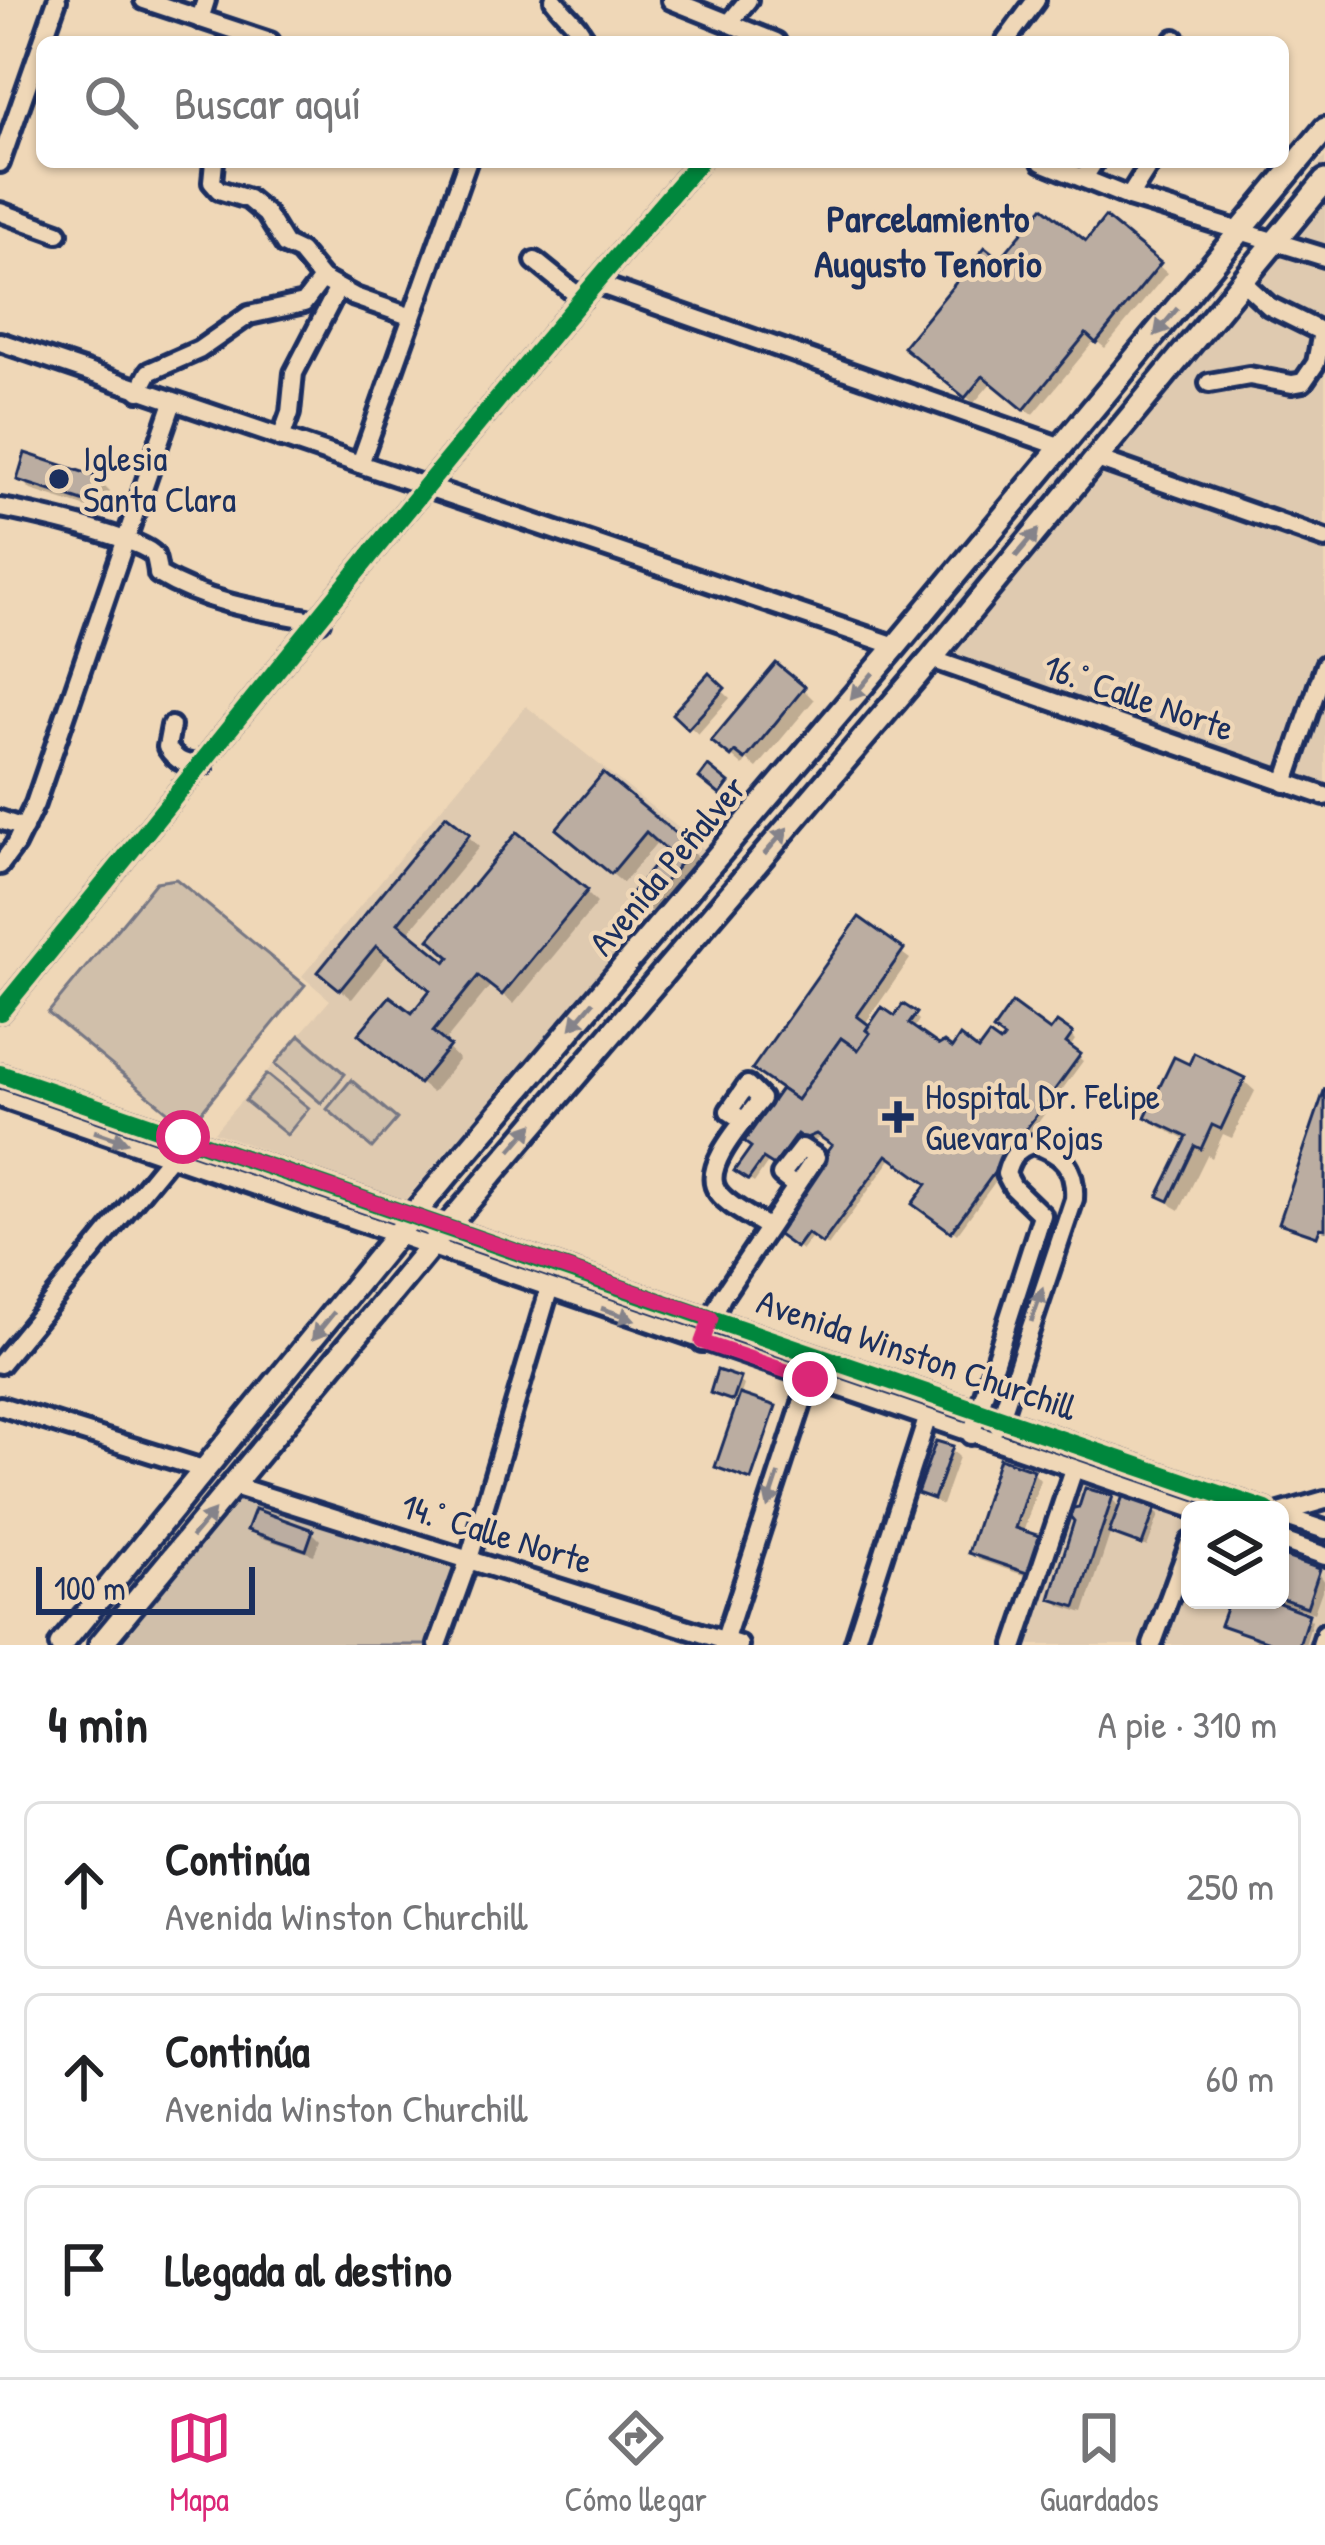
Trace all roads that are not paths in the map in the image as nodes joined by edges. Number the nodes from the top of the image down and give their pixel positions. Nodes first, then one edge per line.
1 (56, 0) edge
2 (144, 0) edge
3 (206, 0) edge
4 (554, 0) edge
5 (671, 0) edge
6 (748, 0) edge
7 (1036, 0) edge
8 (705, 6) edge
9 (200, 19) junction
10 (730, 22) junction
11 (216, 33) edge
12 (44, 36) edge
13 (584, 36) edge
14 (761, 36) edge
15 (1009, 36) edge
16 (36, 58) edge
17 (1325, 129) edge
18 (0, 163) edge
19 (213, 168) edge
20 (465, 168) edge
21 (694, 168) edge
22 (1147, 168) edge
23 (1089, 170) edge
24 (1325, 181) edge
25 (1129, 196) junction
26 (0, 212) edge
27 (1241, 232) junction
28 (58, 233) dead end
29 (1275, 242) junction
30 (1325, 257) edge
31 (535, 261) dead end
32 (1242, 281) junction
33 (595, 283) junction
34 (330, 284) junction
35 (582, 299) junction
36 (412, 317) junction
37 (0, 342) edge
38 (1209, 383) dead end
39 (139, 391) junction
40 (173, 402) junction
41 (281, 438) junction
42 (1061, 447) junction
43 (1097, 459) junction
44 (360, 464) junction
45 (424, 487) junction
46 (0, 508) edge
47 (1325, 539) edge
48 (127, 541) junction
49 (320, 621) junction
50 (896, 646) junction
51 (931, 659) junction
52 (1325, 664) edge
53 (171, 726) dead end
54 (203, 765) junction
55 (1285, 783) junction
56 (1325, 796) edge
57 (0, 820) edge
58 (24, 828) junction
59 (0, 865) edge
60 (0, 1012) edge
61 (0, 1074) edge
62 (0, 1098) edge
63 (744, 1121) dead end
64 (170, 1157) junction
65 (795, 1186) dead end
66 (1074, 1199) junction
67 (413, 1215) junction
68 (1042, 1215) junction
69 (447, 1227) junction
70 (767, 1227) junction
71 (397, 1236) junction
72 (428, 1249) junction
73 (1027, 1256) junction
74 (1051, 1264) junction
75 (549, 1290) junction
76 (711, 1318) junction
77 (702, 1342) junction
78 (996, 1350) junction
79 (1019, 1358) junction
80 (0, 1364) edge
81 (810, 1379) junction
82 (0, 1406) edge
83 (978, 1409) junction
84 (1000, 1417) junction
85 (926, 1419) junction
86 (971, 1435) junction
87 (992, 1442) junction
88 (1074, 1469) junction
89 (206, 1470) junction
90 (234, 1486) junction
91 (1325, 1499) edge
92 (1240, 1501) edge
93 (1181, 1505) edge
94 (1289, 1511) edge
95 (1289, 1517) edge
96 (1325, 1530) edge
97 (1289, 1543) edge
98 (1325, 1556) edge
99 (469, 1559) junction
100 (1181, 1566) edge
101 (1325, 1633) edge
102 (729, 1643) edge
103 (61, 1645) edge
104 (100, 1645) edge
105 (437, 1645) edge
106 (854, 1645) edge
107 (1015, 1645) edge
108 (1152, 1645) edge
109 (1321, 1645) edge

1 - 12 street
2 - 9 street
3 - 9 street
4 - 13 street
5 - 8 street
6 - 10 street
7 - 15 street
8 - 10 street
9 - 11 street
10 - 14 street
16 - 18 street
17 - 27 main road, Avenida Peñalver
19 - 34 street
20 - 36 street
21 - 33 street
22 - 25 street
23 - 25 street
24 - 29 main road, Avenida Peñalver
25 - 27 street
26 - 28 street
27 - 29 street
27 -> 42 main road, Avenida Peñalver
29 - 30 street
29 - 32 main road, Avenida Peñalver
31 - 35 street
32 - 38 street
32 - 43 main road, Avenida Peñalver
33 - 35 street
33 - 42 street
34 - 36 street
34 - 39 street
34 - 41 street
35 - 45 street
36 - 44 street
37 - 39 street
39 - 40 street
40 - 41 street
40 - 48 street
41 - 44 street
42 - 50 main road, Avenida Peñalver
43 - 47 street
51 -> 43 main road, Avenida Peñalver
44 - 45 street
45 - 49 street
45 - 50 street
46 - 48 street
48 - 49 street
48 - 58 street
49 - 54 street
50 -> 67 main road, Avenida Peñalver
51 - 55 street, 16.° Calle Norte
69 -> 51 main road, Avenida Peñalver
52 - 55 street
53 - 54 street
54 - 60 street
55 - 56 street, 16.° Calle Norte
57 - 58 street
58 - 59 street
61 - 67 street, Avenida Winston Churchill
62 -> 64 street, Avenida Winston Churchill
63 - 70 street
64 - 71 street, Avenida Winston Churchill
64 - 80 street
65 - 70 street
66 - 68 street
66 - 68 street
66 - 74 street
67 - 69 street, Avenida Winston Churchill
67 - 71 main road, Avenida Peñalver
68 - 73 street
69 - 72 main road, Avenida Peñalver
69 - 76 street, Avenida Winston Churchill
70 - 76 street
71 - 72 street, Avenida Winston Churchill
71 -> 89 main road, Avenida Peñalver
72 - 75 street, Avenida Winston Churchill
72 - 90 main road, Avenida Peñalver
73 - 74 street
73 - 78 street
79 -> 74 street
75 -> 77 street, Avenida Winston Churchill
75 - 99 street
76 - 77 street
76 - 83 street, Avenida Winston Churchill
77 - 81 street, Avenida Winston Churchill
78 - 79 street
78 - 83 street
79 - 84 street
81 - 85 street, Avenida Winston Churchill
81 -> 102 street
82 - 89 street
83 - 84 street, Avenida Winston Churchill
83 - 86 street
84 - 87 street
84 - 92 street, Avenida Winston Churchill
85 - 86 street, Avenida Winston Churchill
85 - 106 street
86 - 87 street, Avenida Winston Churchill
87 - 88 street, Avenida Winston Churchill
88 - 93 street, Avenida Winston Churchill
88 - 107 street
89 - 103 main road, Avenida Peñalver
90 - 99 street, 14.° Calle Norte
104 -> 90 main road, Avenida Peñalver
91 - 94 street
95 - 96 street
97 - 98 street
99 - 102 street, 14.° Calle Norte
99 - 105 street
100 - 108 street
101 - 109 street

